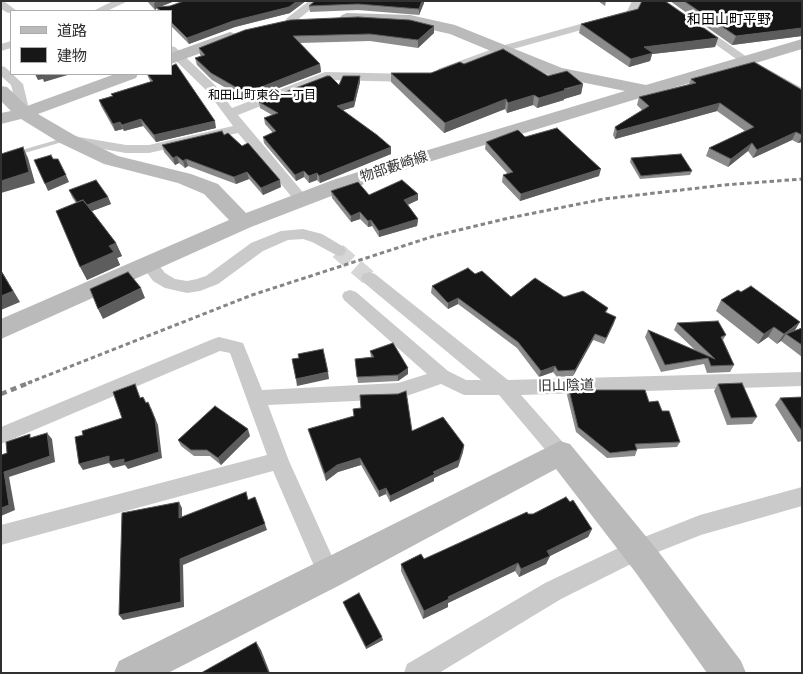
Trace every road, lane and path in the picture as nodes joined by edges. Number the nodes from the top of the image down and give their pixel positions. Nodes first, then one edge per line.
1 (316, 1) edge
2 (638, 1) edge
3 (659, 1) edge
4 (125, 3) edge
5 (101, 10) edge
6 (283, 22) joint
7 (241, 32) edge
8 (802, 44) edge
9 (502, 49) junction
10 (173, 55) edge
11 (746, 61) junction
12 (1, 70) edge
13 (127, 75) edge
14 (647, 90) junction
15 (1, 91) edge
16 (802, 93) edge
17 (1, 103) edge
18 (24, 113) junction
19 (231, 113) junction
20 (1, 119) edge
21 (242, 128) junction
22 (67, 139) junction
23 (1, 158) edge
24 (301, 200) junction
25 (243, 222) junction
26 (338, 251) tunnel mouth
27 (148, 263) junction
28 (369, 278) tunnel mouth
29 (350, 296) dead end
30 (1, 330) edge
31 (442, 376) junction
32 (802, 379) edge
33 (504, 388) junction
34 (255, 398) junction
35 (1, 436) edge
36 (560, 453) junction
37 (279, 461) junction
38 (802, 496) edge
39 (1, 535) edge
40 (642, 556) junction
41 (329, 574) junction
42 (131, 673) edge
43 (416, 673) edge
44 (729, 673) edge

1 - 6 street
2 - 9 street
3 - 11 street
4 - 5 street
6 - 9 street
7 - 10 street
8 - 11 street, 物部藪崎線
9 - 14 street
9 - 19 street
10 - 19 street
11 - 14 street, 物部藪崎線
11 - 16 street
12 - 18 street
13 - 18 street
14 - 24 street, 物部藪崎線
15 - 18 street
17 - 18 street
18 - 20 street
18 - 22 street
19 - 21 street
21 - 22 street
21 - 24 street
22 - 23 lane
22 - 25 street
24 - 25 street, 物部藪崎線
25 - 27 street, 物部藪崎線
26 - 27 street
27 - 30 street, 物部藪崎線
28 - 33 street
29 - 31 street, 旧山陰道
31 - 33 street, 旧山陰道
31 - 34 street
32 - 33 street, 旧山陰道
33 - 36 street
34 - 35 street
34 - 37 street
36 - 40 street
36 - 41 street
37 - 39 street
37 - 41 street
38 - 40 street
40 - 43 street
40 - 44 street
41 - 42 street

